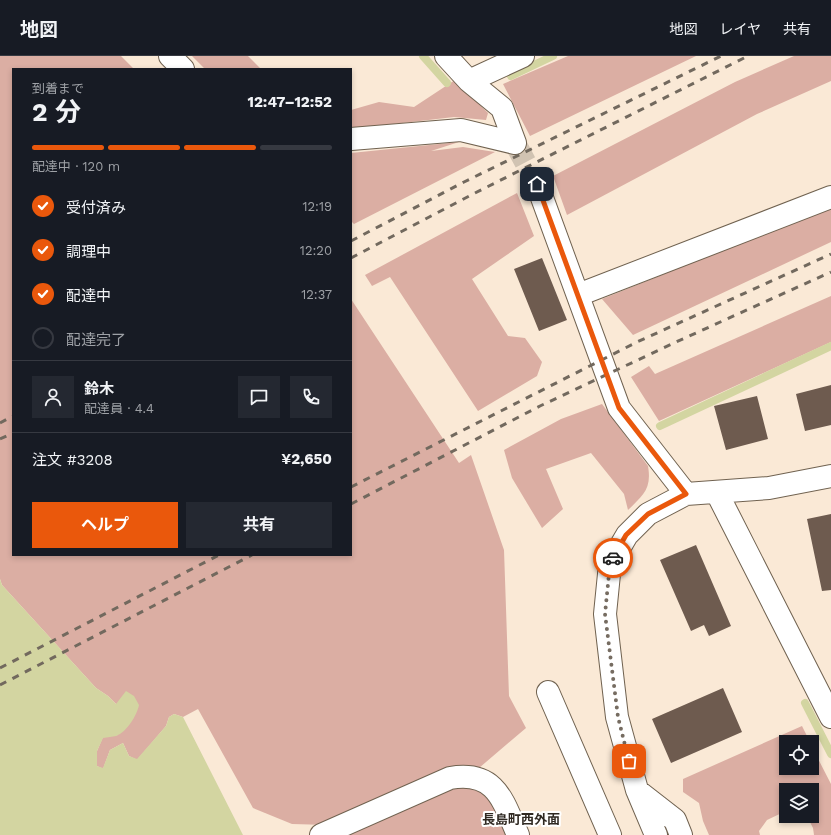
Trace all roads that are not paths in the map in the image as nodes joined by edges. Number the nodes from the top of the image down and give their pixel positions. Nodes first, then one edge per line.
1 (170, 56) edge
2 (446, 56) edge
3 (523, 56) edge
4 (182, 68) edge
5 (469, 81) junction
6 (352, 139) edge
7 (537, 184) tunnel mouth
8 (831, 198) edge
9 (578, 295) junction
10 (831, 476) edge
11 (717, 493) junction
12 (686, 494) junction
13 (548, 692) dead end
14 (831, 717) edge
15 (637, 790) junction
16 (321, 835) edge
17 (518, 835) edge
18 (610, 835) edge
19 (656, 835) edge
20 (681, 835) edge

1 - 4 street
2 - 5 street
3 - 5 street
5 - 6 street
7 - 9 street
8 - 9 street
9 - 12 street
10 - 11 street
11 - 12 street
11 - 14 street
12 - 15 street
13 - 18 street
15 - 19 street
15 - 20 street
16 - 17 street

